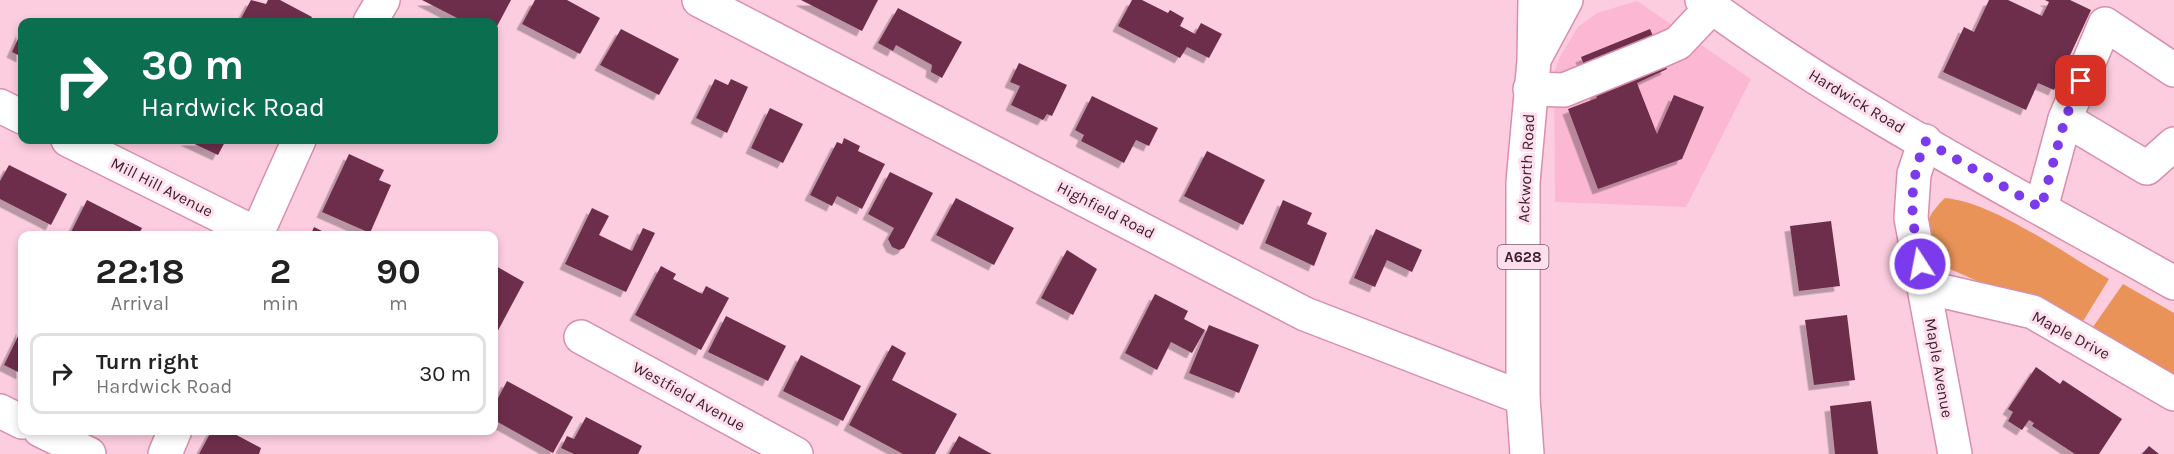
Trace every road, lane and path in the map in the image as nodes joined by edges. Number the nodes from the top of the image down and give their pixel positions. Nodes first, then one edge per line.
1 (382, 0) edge
2 (699, 0) edge
3 (1535, 0) edge
4 (1566, 0) edge
5 (1707, 4) edge
6 (2105, 12) edge
7 (372, 18) edge
8 (2174, 70) edge
9 (1532, 75) junction
10 (0, 106) edge
11 (18, 115) edge
12 (2065, 119) junction
13 (1925, 141) junction
14 (76, 144) edge
15 (296, 144) edge
16 (2174, 144) edge
17 (2041, 208) junction
18 (248, 231) edge
19 (258, 231) edge
20 (2170, 273) edge
21 (1925, 287) junction
22 (581, 337) dead end
23 (2174, 394) edge
24 (1523, 398) junction
25 (0, 411) edge
26 (18, 420) edge
27 (50, 435) edge
28 (172, 435) edge
29 (89, 454) edge
30 (165, 454) edge
31 (796, 454) edge
32 (1527, 454) edge
33 (1955, 454) edge

1 - 7 main road
2 - 24 main road, Highfield Road
3 - 9 main road, Ackworth Road
4 - 9 main road, Ackworth Road
5 - 9 main road
5 - 13 main road, Hardwick Road
6 - 8 main road
6 - 12 main road
9 - 24 main road, Ackworth Road / A628
10 - 11 main road
12 - 16 main road
12 - 17 main road
13 - 17 main road, Hardwick Road
13 - 21 main road, Maple Avenue
14 - 18 main road, Mill Hill Avenue
15 - 19 main road
17 - 20 main road, Hardwick Road
21 - 23 main road, Maple Drive
21 - 33 main road, Maple Avenue
22 - 31 main road, Westfield Avenue
24 - 32 main road, Ackworth Road / A628
25 - 26 main road
27 - 29 main road
28 - 30 main road

